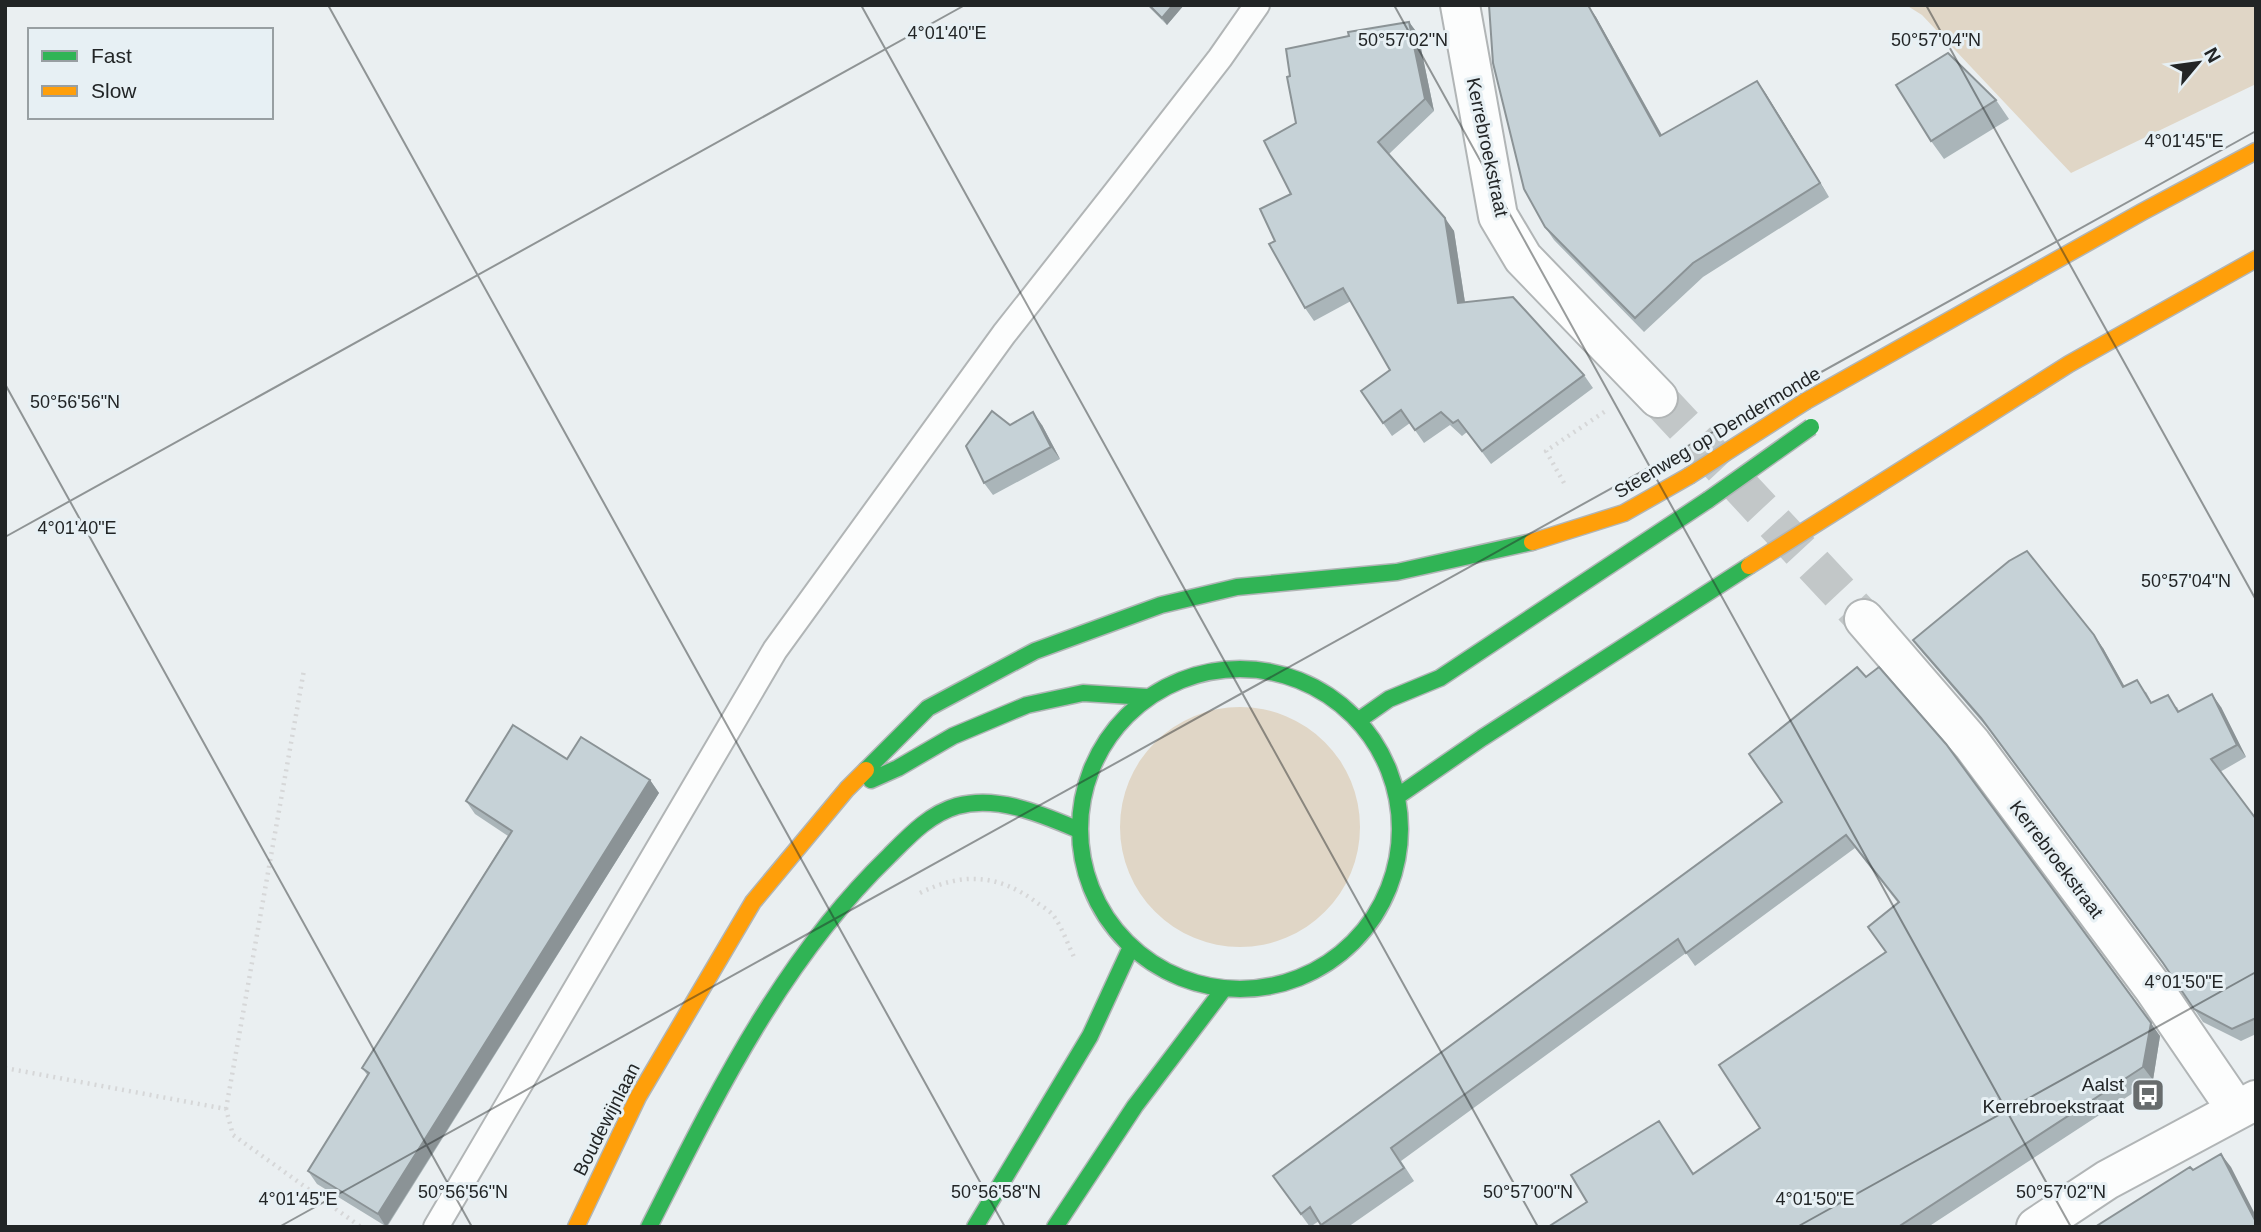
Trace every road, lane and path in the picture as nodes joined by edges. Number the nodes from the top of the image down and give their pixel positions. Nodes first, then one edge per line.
1 (1257, 5) edge
2 (1461, 5) edge
3 (2256, 151) edge
4 (2256, 259) edge
5 (1931, 333) junction
6 (1860, 390) dead end
7 (1652, 391) joint
8 (1824, 418) dead end
9 (1561, 475) dead end
10 (1864, 619) tunnel mouth
11 (304, 670) dead end
12 (1147, 697) junction
13 (1359, 720) junction
14 (847, 789) junction
15 (1398, 796) junction
16 (1079, 831) junction
17 (915, 895) dead end
18 (1131, 947) junction
19 (1074, 970) dead end
20 (1223, 990) junction
21 (677, 1031) joint
22 (5, 1068) edge
23 (2246, 1105) edge
24 (226, 1109) junction
25 (360, 1227) edge
26 (436, 1227) edge
27 (576, 1227) edge
28 (649, 1227) edge
29 (975, 1227) edge
30 (1055, 1227) edge
31 (2036, 1227) edge

1 - 26 lane
2 - 7 street, Kerrebroekstraat
3 - 5 main road, Steenweg op Dendermonde
4 - 15 main road, bridge
5 - 6 main road, Steenweg op Dendermonde
5 - 14 main road, Steenweg op Dendermonde, bridge
7 - 9 path
8 - 13 main road, bridge
10 - 23 street, Kerrebroekstraat
11 - 24 path
12 - 13 main road
12 - 14 main road
12 - 16 main road
13 - 15 main road
14 - 21 main road, Steenweg op Dendermonde
15 - 20 main road
16 - 18 main road
16 - 28 main road
17 - 19 path
18 - 20 main road
18 - 29 main road
20 - 30 main road
21 - 27 main road, Boudewijnlaan
22 - 24 path
23 - 31 street
24 - 25 path

